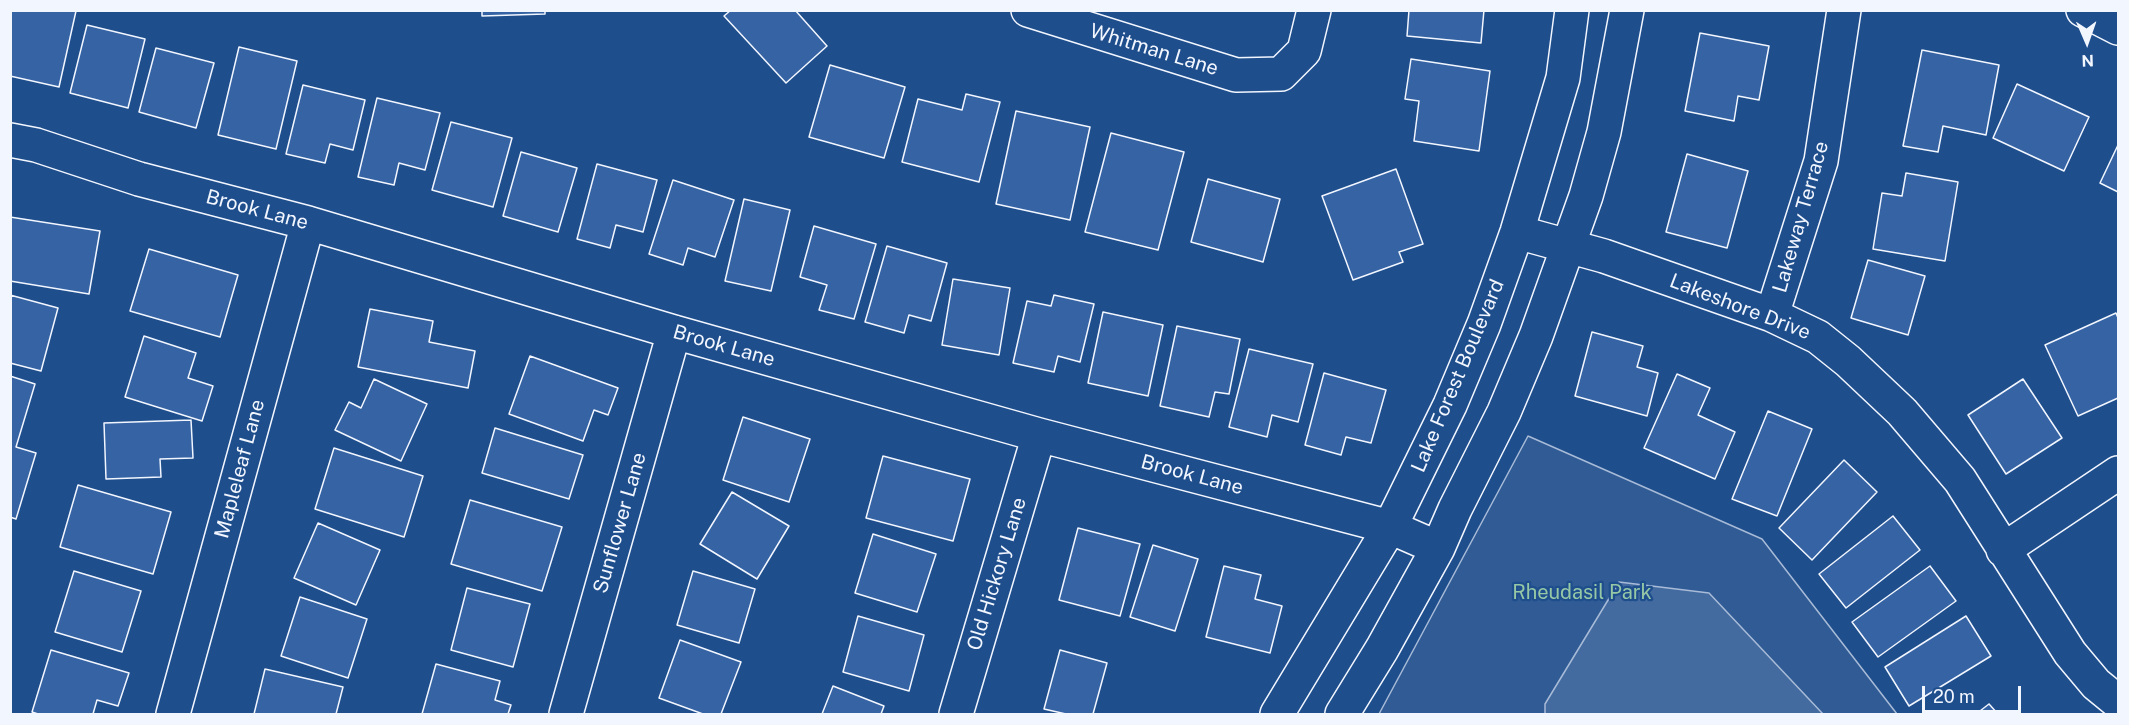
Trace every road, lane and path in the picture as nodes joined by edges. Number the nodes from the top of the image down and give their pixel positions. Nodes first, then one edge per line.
1 (1028, 10) edge
2 (1314, 10) edge
3 (1572, 10) edge
4 (1627, 10) edge
5 (1844, 10) edge
6 (2083, 10) edge
7 (2118, 28) edge
8 (10, 140) edge
9 (308, 223) junction
10 (1517, 232) junction
11 (1568, 246) junction
12 (1772, 315) junction
13 (674, 332) junction
14 (1039, 435) junction
15 (2118, 473) edge
16 (1390, 527) junction
17 (1438, 548) junction
18 (2003, 550) junction
19 (2118, 702) edge
20 (173, 714) edge
21 (566, 714) edge
22 (956, 714) edge
23 (1277, 714) edge
24 (1342, 714) edge

1 - 2 street, Whitman Lane
3 - 10 street, Lake Forest Boulevard
4 - 11 street
5 - 12 street, Lakeway Terrace
6 - 7 street
8 - 9 street, Brook Lane
9 - 13 street, Brook Lane
9 - 20 street, Mapleleaf Lane
10 - 11 street, Lakeshore Drive
10 - 16 street, Lake Forest Boulevard
11 - 12 street, Lakeshore Drive
11 - 17 street
12 - 18 street, Lakeshore Drive
13 - 14 street, Brook Lane
13 - 21 street, Sunflower Lane
14 - 16 street, Brook Lane
14 - 22 street, Old Hickory Lane
15 - 18 street
16 - 17 street, Brook Lane
16 - 23 street, Lake Forest Boulevard
17 - 24 street
18 - 19 street, Lakeshore Drive

